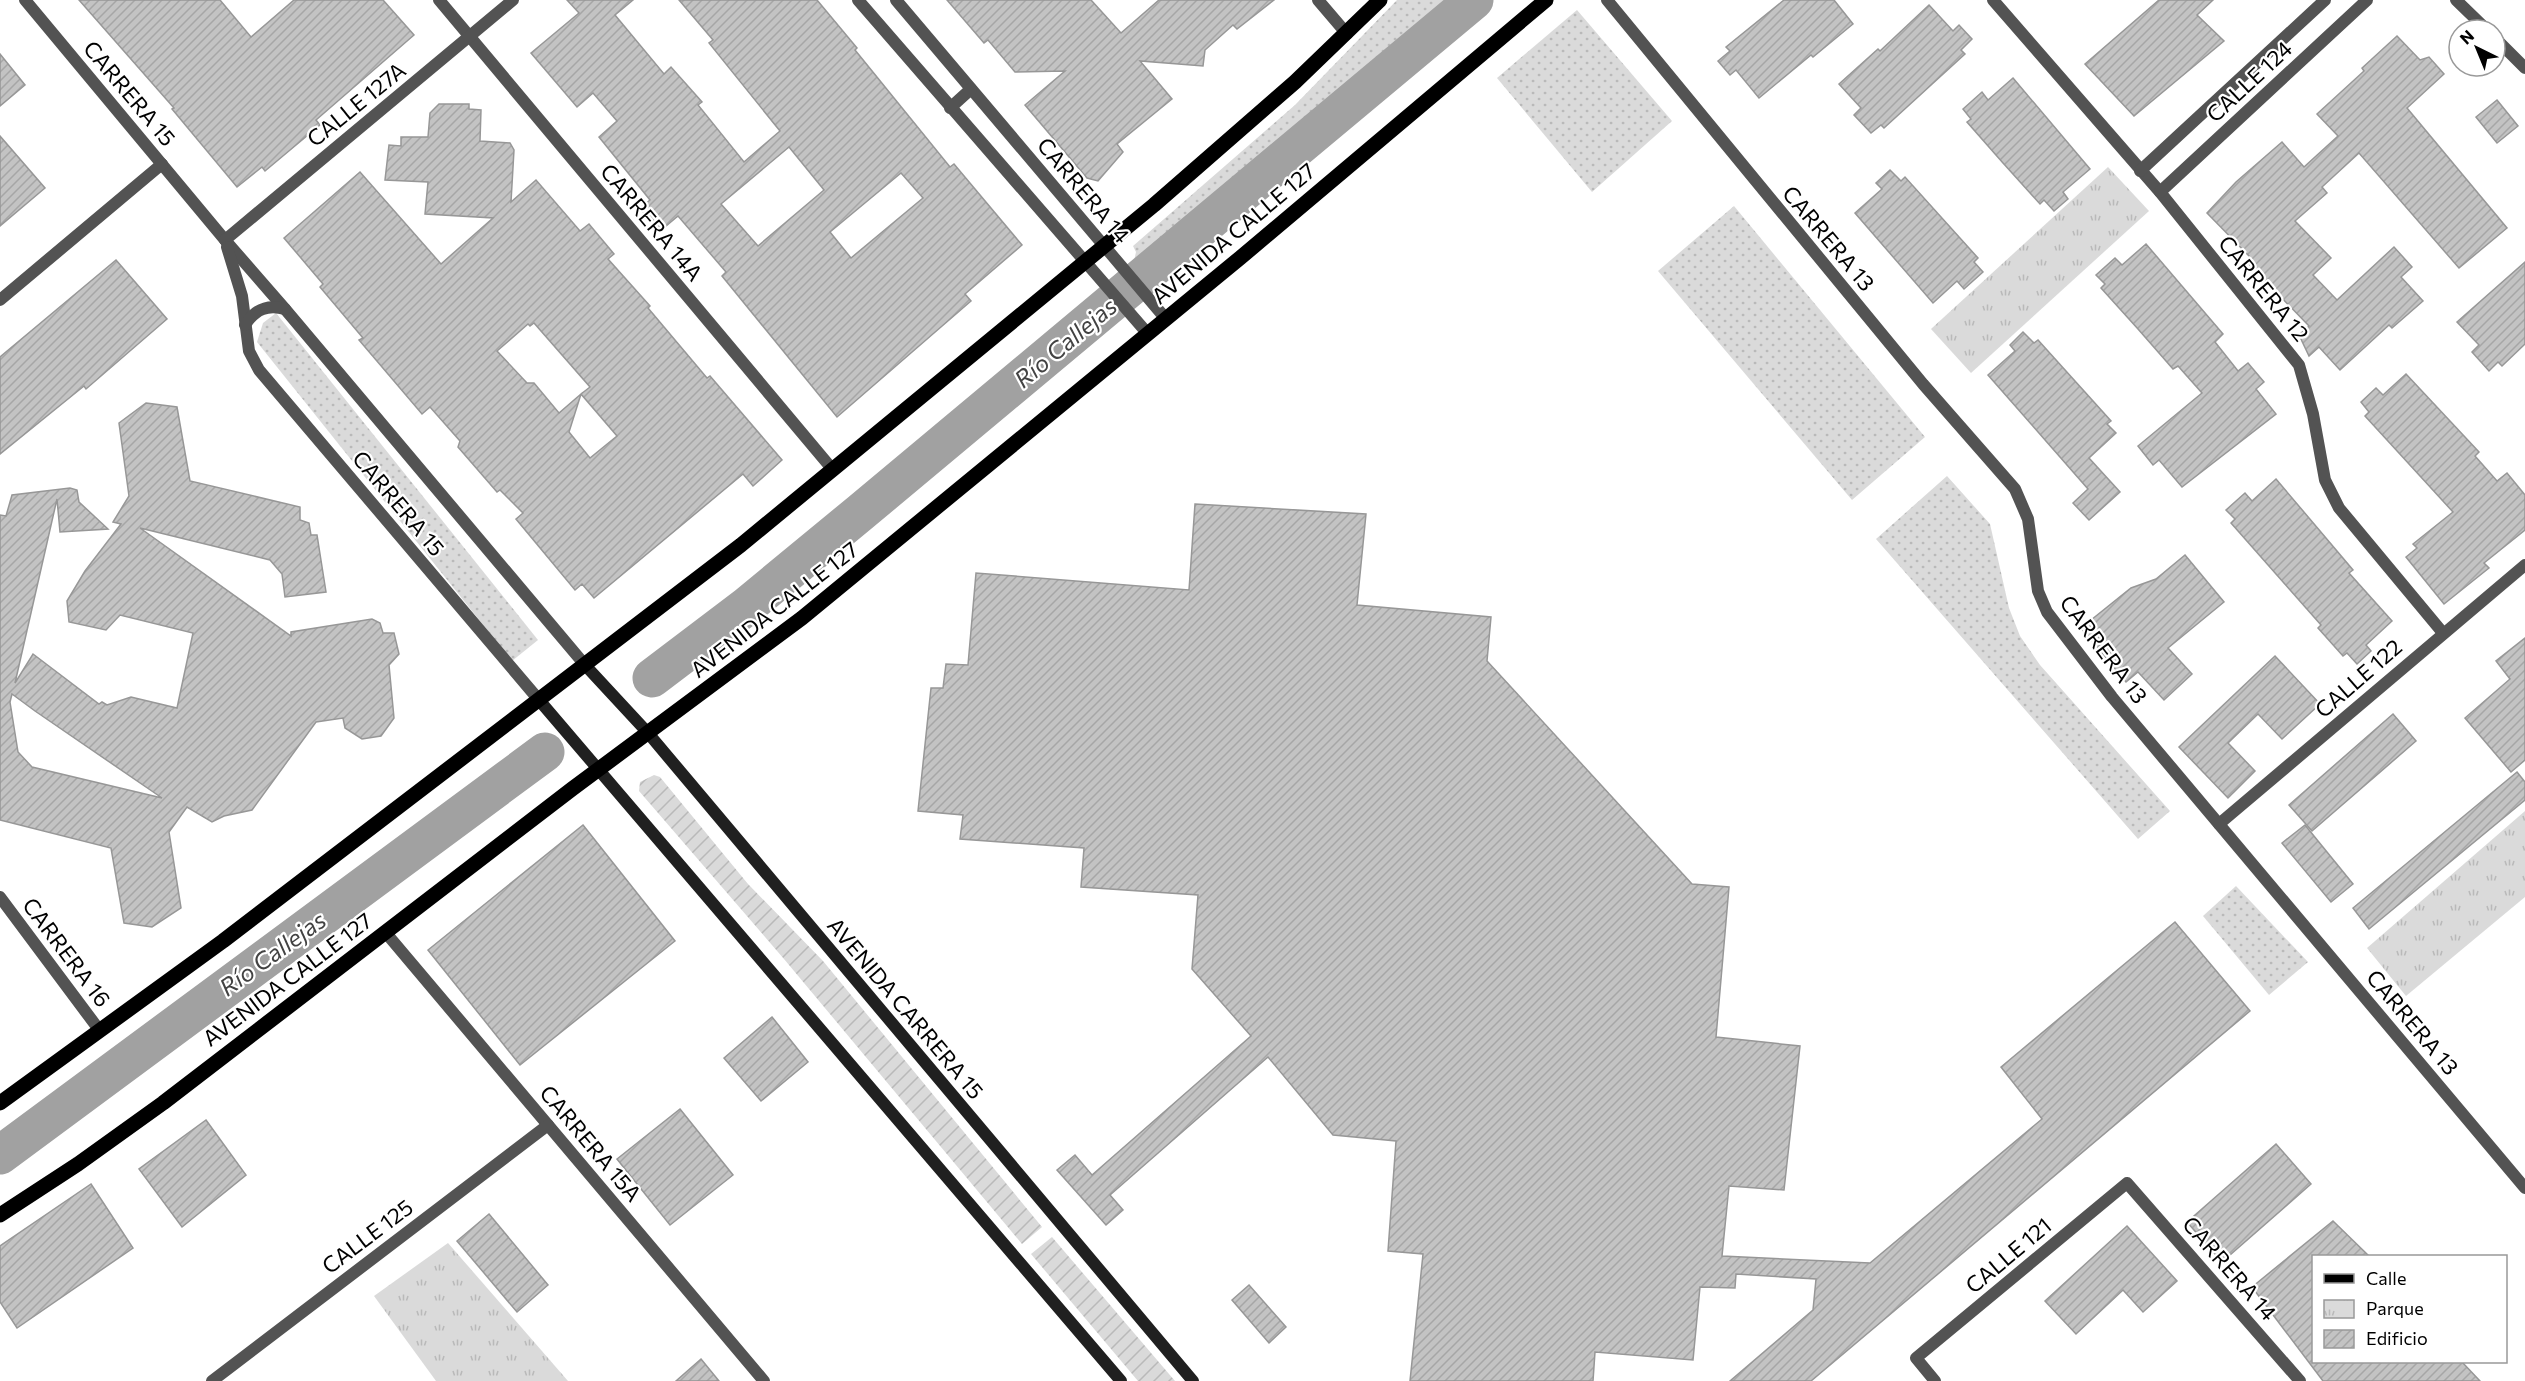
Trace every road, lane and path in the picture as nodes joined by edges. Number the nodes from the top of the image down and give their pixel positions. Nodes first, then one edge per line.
1 (25, 0) edge
2 (439, 0) edge
3 (513, 0) edge
4 (858, 0) edge
5 (896, 0) edge
6 (1318, 0) edge
7 (1380, 0) edge
8 (1546, 0) edge
9 (1607, 0) edge
10 (1993, 0) edge
11 (2325, 0) edge
12 (2367, 0) edge
13 (2456, 0) edge
14 (2475, 18) edge
15 (1347, 34) junction
16 (470, 37) junction
17 (2507, 50) edge
18 (2525, 68) edge
19 (971, 89) junction
20 (950, 108) junction
21 (162, 164) junction
22 (2140, 171) junction
23 (2160, 192) junction
24 (225, 240) junction
25 (1104, 246) junction
26 (1084, 263) junction
27 (0, 300) edge
28 (285, 309) junction
29 (1166, 319) junction
30 (245, 325) junction
31 (1148, 334) junction
32 (833, 470) junction
33 (2525, 565) edge
34 (2443, 633) junction
35 (585, 665) junction
36 (539, 700) junction
37 (648, 733) junction
38 (599, 769) junction
39 (2219, 824) junction
40 (0, 897) edge
41 (386, 933) junction
42 (100, 1031) junction
43 (0, 1103) edge
44 (548, 1125) junction
45 (2127, 1183) joint
46 (2525, 1188) edge
47 (0, 1215) edge
48 (212, 1381) edge
49 (764, 1381) edge
50 (1121, 1381) edge
51 (1193, 1381) edge
52 (1935, 1381) edge
53 (2300, 1381) edge

1 - 21 street, CARRERA 15
2 - 16 street, CARRERA 14A
3 - 16 street, CALLE 127A
4 - 20 street, CARRERA 14
5 - 19 street, CARRERA 14
6 - 15 street
7 - 15 main road
8 - 29 main road, AVENIDA CALLE 127
9 - 39 street, CARRERA 13
10 - 22 street, CARRERA 12
11 - 22 street, CALLE 124
12 - 23 street, CALLE 124
13 - 14 street
15 - 25 main road
16 - 24 street, CALLE 127A
16 - 32 street, CARRERA 14A
17 - 18 street
19 - 20 street
19 - 25 street, CARRERA 14
20 - 26 street, CARRERA 14
21 - 24 street, CARRERA 15
21 - 27 street
22 - 23 street, CARRERA 12
23 - 34 street, CARRERA 12
24 - 28 street, CARRERA 15
24 - 30 street, CARRERA 15
25 - 26 main road
25 - 29 street, CARRERA 14
26 - 31 street, CARRERA 14
26 - 32 main road
28 - 30 street
28 - 35 street, CARRERA 15
29 - 31 main road, AVENIDA CALLE 127
30 - 36 street, CARRERA 15
31 - 37 main road, AVENIDA CALLE 127
32 - 35 main road
33 - 34 street, CALLE 122
34 - 39 street, CALLE 122
35 - 36 main road
35 - 37 main road, AVENIDA CARRERA 15
36 - 38 main road
36 - 42 main road
37 - 38 main road, AVENIDA CALLE 127
37 - 51 main road, AVENIDA CARRERA 15
38 - 41 main road, AVENIDA CALLE 127
38 - 50 main road
39 - 46 street, CARRERA 13
40 - 42 street, CARRERA 16
41 - 44 street, CARRERA 15A
41 - 47 main road, AVENIDA CALLE 127
42 - 43 main road
44 - 48 street, CALLE 125
44 - 49 street, CARRERA 15A
45 - 52 street, CALLE 121
45 - 53 street, CARRERA 14

